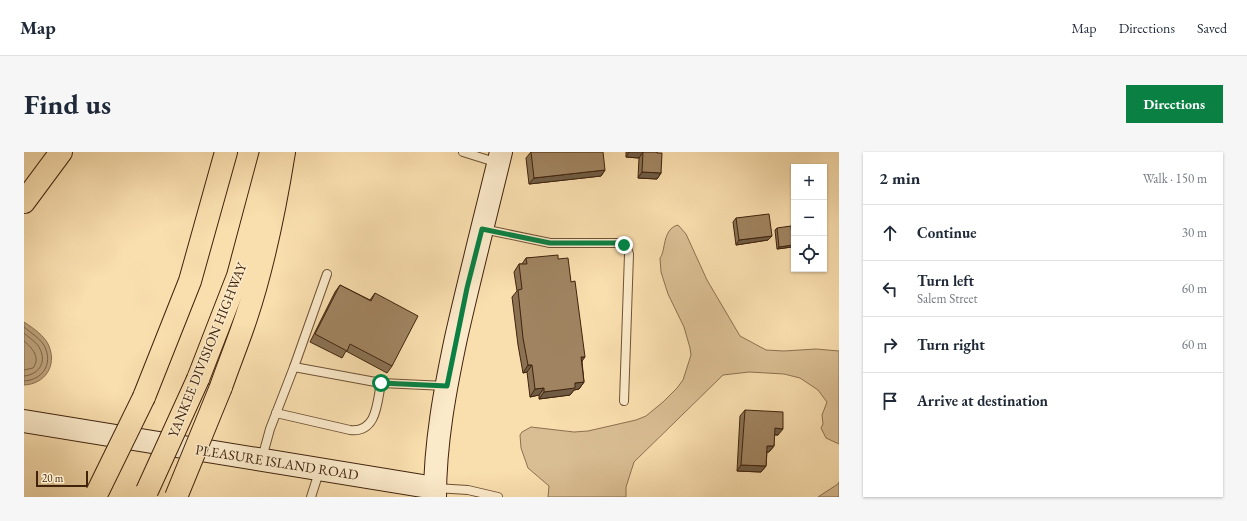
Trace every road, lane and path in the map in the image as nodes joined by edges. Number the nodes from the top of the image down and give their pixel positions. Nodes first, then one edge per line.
1 (61, 152) edge
2 (226, 152) edge
3 (271, 152) edge
4 (284, 152) edge
5 (463, 152) edge
6 (500, 158) edge
7 (24, 202) edge
8 (482, 229) junction
9 (326, 274) dead end
10 (294, 367) junction
11 (381, 383) junction
12 (447, 386) junction
13 (624, 401) dead end
14 (276, 414) junction
15 (24, 421) edge
16 (262, 459) junction
17 (320, 469) junction
18 (435, 492) edge
19 (146, 494) edge
20 (96, 495) edge
21 (176, 497) edge
22 (311, 497) edge
23 (498, 497) edge

1 - 7 highway
2 - 20 highway, bridge
3 - 19 highway, YANKEE DIVISION HIGHWAY, bridge
4 - 21 highway, bridge
5 - 6 lane
6 - 8 street
8 - 12 street
8 - 13 lane
9 - 10 lane
10 - 11 lane
10 - 14 lane
11 - 12 lane
11 - 14 lane
12 - 18 street
14 - 16 lane
15 - 16 street, PLEASURE ISLAND ROAD
16 - 17 street, PLEASURE ISLAND ROAD
17 - 18 street, PLEASURE ISLAND ROAD
17 - 22 lane
18 - 23 lane

